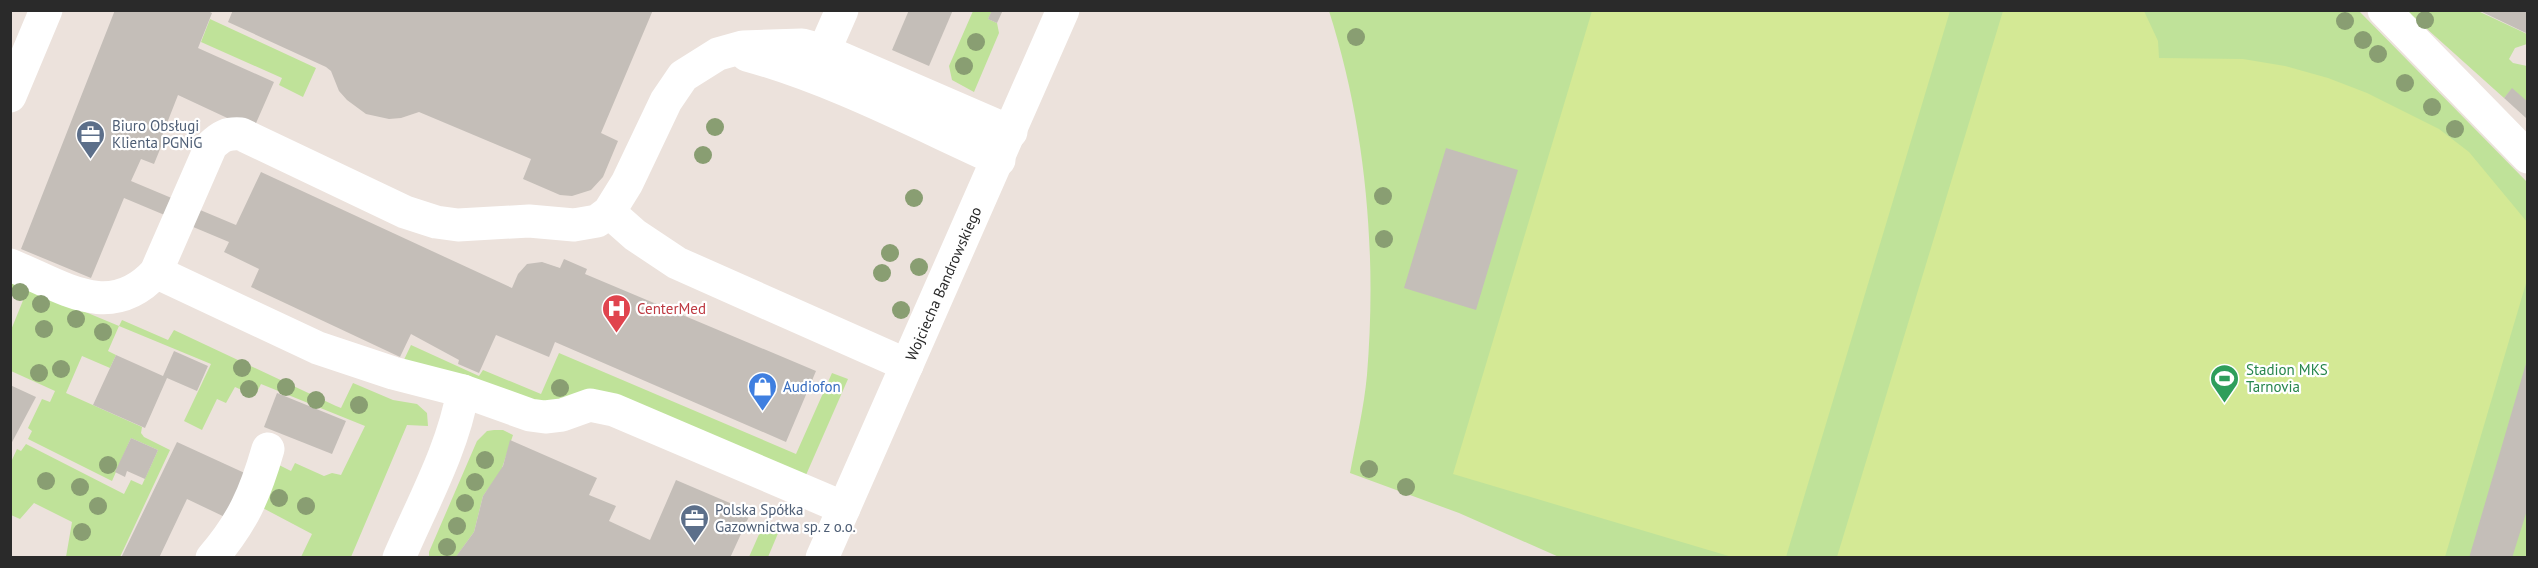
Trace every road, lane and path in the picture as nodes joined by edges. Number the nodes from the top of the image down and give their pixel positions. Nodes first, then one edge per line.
1 (46, 10) edge
2 (842, 10) edge
3 (1063, 10) edge
4 (2384, 10) edge
5 (824, 51) junction
6 (718, 54) junction
7 (10, 96) edge
8 (1005, 146) junction
9 (2528, 157) edge
10 (609, 212) junction
11 (10, 265) edge
12 (156, 272) junction
13 (907, 365) junction
14 (463, 391) junction
15 (268, 449) dead end
16 (844, 508) junction
17 (212, 558) edge
18 (399, 558) edge
19 (822, 558) edge

1 - 7 street
2 - 5 street
3 - 8 street, Wojciecha Bandrowskiego
4 - 9 street
5 - 6 street
5 - 8 street
6 - 8 street
6 - 10 street
8 - 13 street, Wojciecha Bandrowskiego
10 - 12 street
10 - 13 street
11 - 12 street
12 - 14 street
13 - 16 street, Wojciecha Bandrowskiego
14 - 16 street
14 - 18 street
15 - 17 street
16 - 19 street, Wojciecha Bandrowskiego

